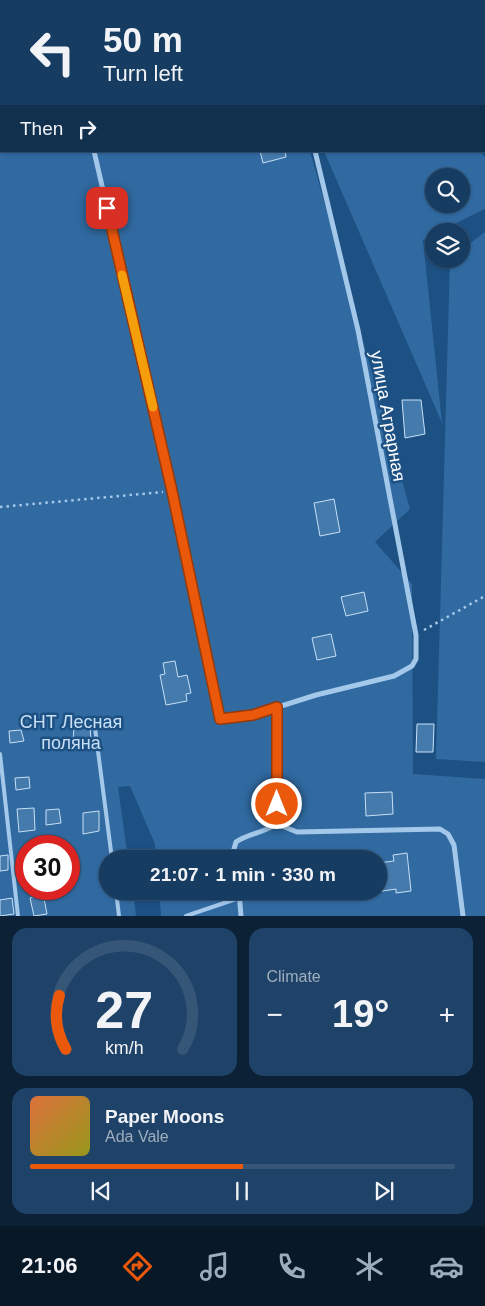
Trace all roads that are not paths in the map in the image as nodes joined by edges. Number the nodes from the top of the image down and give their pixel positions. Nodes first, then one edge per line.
1 (94, 152) edge
2 (315, 152) edge
3 (277, 707) junction
4 (95, 728) dead end
5 (0, 754) edge
6 (277, 824) junction
7 (111, 850) edge
8 (236, 850) edge
9 (117, 900) edge
10 (233, 900) edge
11 (239, 900) edge
12 (18, 916) edge
13 (119, 916) edge
14 (186, 916) edge
15 (240, 916) edge
16 (463, 916) edge

1 - 3 street
2 - 3 street, улица Аграрная
3 - 6 street
4 - 7 lane
5 - 12 lane
6 - 8 street
6 - 16 street
9 - 13 lane
10 - 14 lane
11 - 15 street

